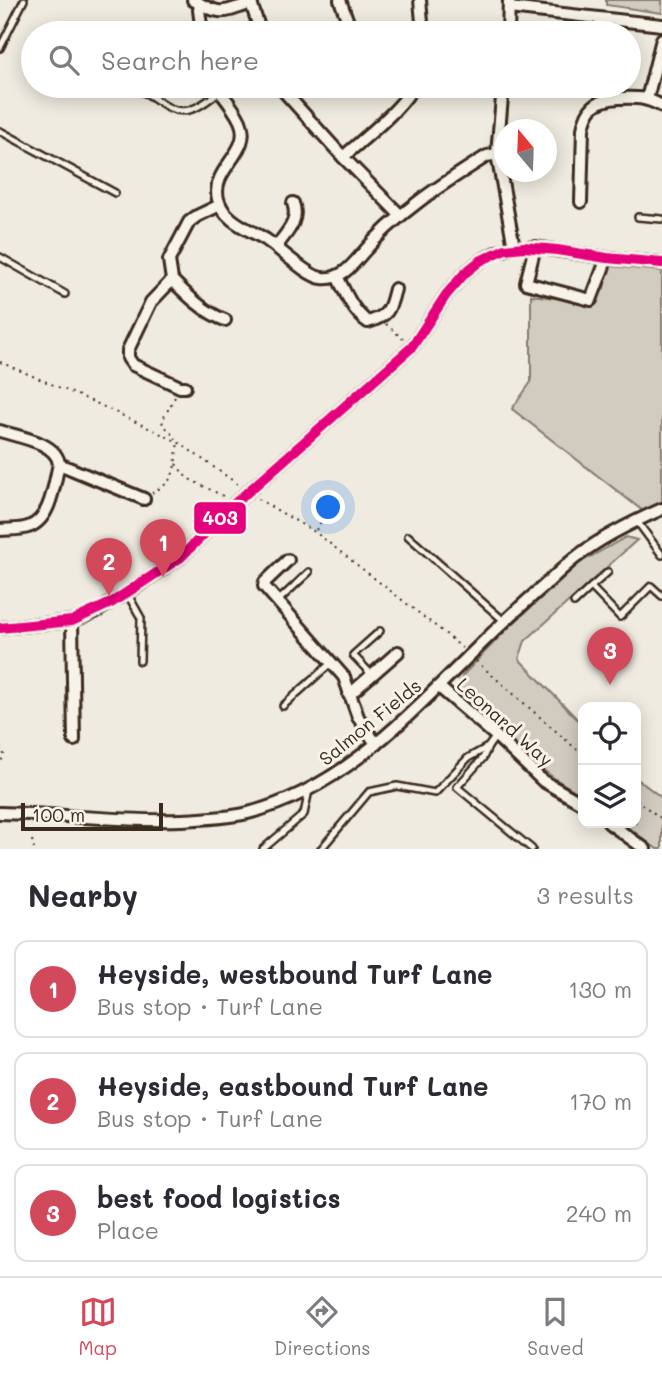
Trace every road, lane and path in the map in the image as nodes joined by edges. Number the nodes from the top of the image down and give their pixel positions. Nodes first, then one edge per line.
1 (24, 0) edge
2 (340, 0) edge
3 (420, 0) edge
4 (196, 2) edge
5 (250, 2) edge
6 (509, 4) edge
7 (200, 21) edge
8 (257, 21) edge
9 (348, 21) edge
10 (422, 21) edge
11 (633, 21) edge
12 (641, 22) edge
13 (662, 25) edge
14 (662, 38) edge
15 (0, 48) edge
16 (153, 98) edge
17 (210, 98) edge
18 (224, 98) edge
19 (290, 98) edge
20 (405, 98) edge
21 (502, 98) edge
22 (624, 98) edge
23 (640, 98) edge
24 (647, 99) junction
25 (662, 106) edge
26 (500, 119) edge
27 (0, 131) edge
28 (494, 155) edge
29 (343, 157) junction
30 (502, 182) edge
31 (115, 193) dead end
32 (581, 202) dead end
33 (293, 203) dead end
34 (220, 205) junction
35 (400, 215) junction
36 (638, 217) dead end
37 (662, 219) edge
38 (276, 247) junction
39 (513, 247) junction
40 (535, 247) junction
41 (0, 257) edge
42 (607, 258) junction
43 (662, 263) edge
44 (337, 276) junction
45 (172, 280) junction
46 (395, 289) dead end
47 (65, 294) dead end
48 (380, 319) junction
49 (226, 320) dead end
50 (412, 347) junction
51 (0, 362) edge
52 (183, 387) joint
53 (0, 431) edge
54 (178, 442) junction
55 (59, 464) junction
56 (176, 464) junction
57 (246, 491) dead end
58 (144, 499) joint
59 (258, 499) dead end
60 (333, 501) dead end
61 (229, 502) junction
62 (662, 509) edge
63 (636, 520) junction
64 (0, 530) edge
65 (315, 532) junction
66 (408, 536) dead end
67 (662, 555) edge
68 (288, 560) dead end
69 (309, 572) dead end
70 (607, 572) dead end
71 (590, 587) junction
72 (127, 593) junction
73 (662, 596) edge
74 (278, 601) junction
75 (574, 603) dead end
76 (72, 621) junction
77 (504, 621) junction
78 (0, 628) edge
79 (380, 631) dead end
80 (398, 652) dead end
81 (470, 655) junction
82 (141, 661) dead end
83 (332, 662) junction
84 (372, 675) junction
85 (439, 687) junction
86 (349, 695) junction
87 (283, 706) dead end
88 (496, 736) junction
89 (74, 740) dead end
90 (376, 744) junction
91 (0, 747) edge
92 (488, 747) junction
93 (578, 751) edge
94 (0, 762) edge
95 (445, 783) junction
96 (457, 787) junction
97 (309, 790) junction
98 (578, 801) edge
99 (641, 804) edge
100 (0, 813) edge
101 (662, 819) edge
102 (616, 828) edge
103 (32, 840) dead end
104 (34, 849) edge
105 (263, 849) edge
106 (320, 849) edge
107 (532, 849) edge
108 (645, 849) edge

1 - 15 lane
2 - 9 street
3 - 10 street
4 - 5 street
4 - 7 street
5 - 8 street
6 - 11 street
12 - 13 street
14 - 24 street
16 - 17 lane
18 - 34 street
19 - 29 street
20 - 29 street
21 - 26 street
22 - 32 street
23 - 24 street
24 - 25 street
27 - 31 lane
28 - 35 street
29 - 35 street
30 - 39 street
33 - 38 street
34 - 38 street
34 - 45 street
35 - 44 street
36 - 37 lane
38 - 44 street
39 - 40 street
39 - 50 street
40 - 42 street
40 - 42 street
41 - 47 lane
42 - 43 street
44 - 48 street
45 - 49 street
45 - 52 street
46 - 48 street
48 - 50 path
50 - 61 street, bridge
51 - 54 path
52 - 54 path
53 - 55 street
54 - 56 path
54 - 57 path
55 - 58 street
55 - 64 street
56 - 58 path
56 - 61 path
59 - 65 path
60 - 65 path
61 - 72 street
62 - 63 street, Salmon Fields
63 - 67 lane
63 - 77 street, Salmon Fields
65 - 81 path
66 - 77 lane
68 - 74 street
69 - 74 lane
70 - 71 lane
71 - 73 lane
71 - 75 lane
72 - 76 street
72 - 82 lane
74 - 83 street
76 - 78 street
76 - 89 street
77 - 81 street, Salmon Fields
79 - 84 lane
80 - 84 street
81 - 85 street, Salmon Fields
81 - 93 path
83 - 86 street
83 - 87 lane
84 - 86 street
85 - 88 street, Leonard Way
85 - 90 street, Salmon Fields
86 - 90 street
88 - 92 lane
88 - 98 street, Leonard Way
90 - 97 street, Salmon Fields
91 - 94 path
92 - 95 lane
92 - 96 lane
95 - 96 lane
95 - 106 lane
96 - 107 lane
97 - 100 street, Salmon Fields
97 - 105 lane
99 - 101 path
102 - 108 street
103 - 104 path

